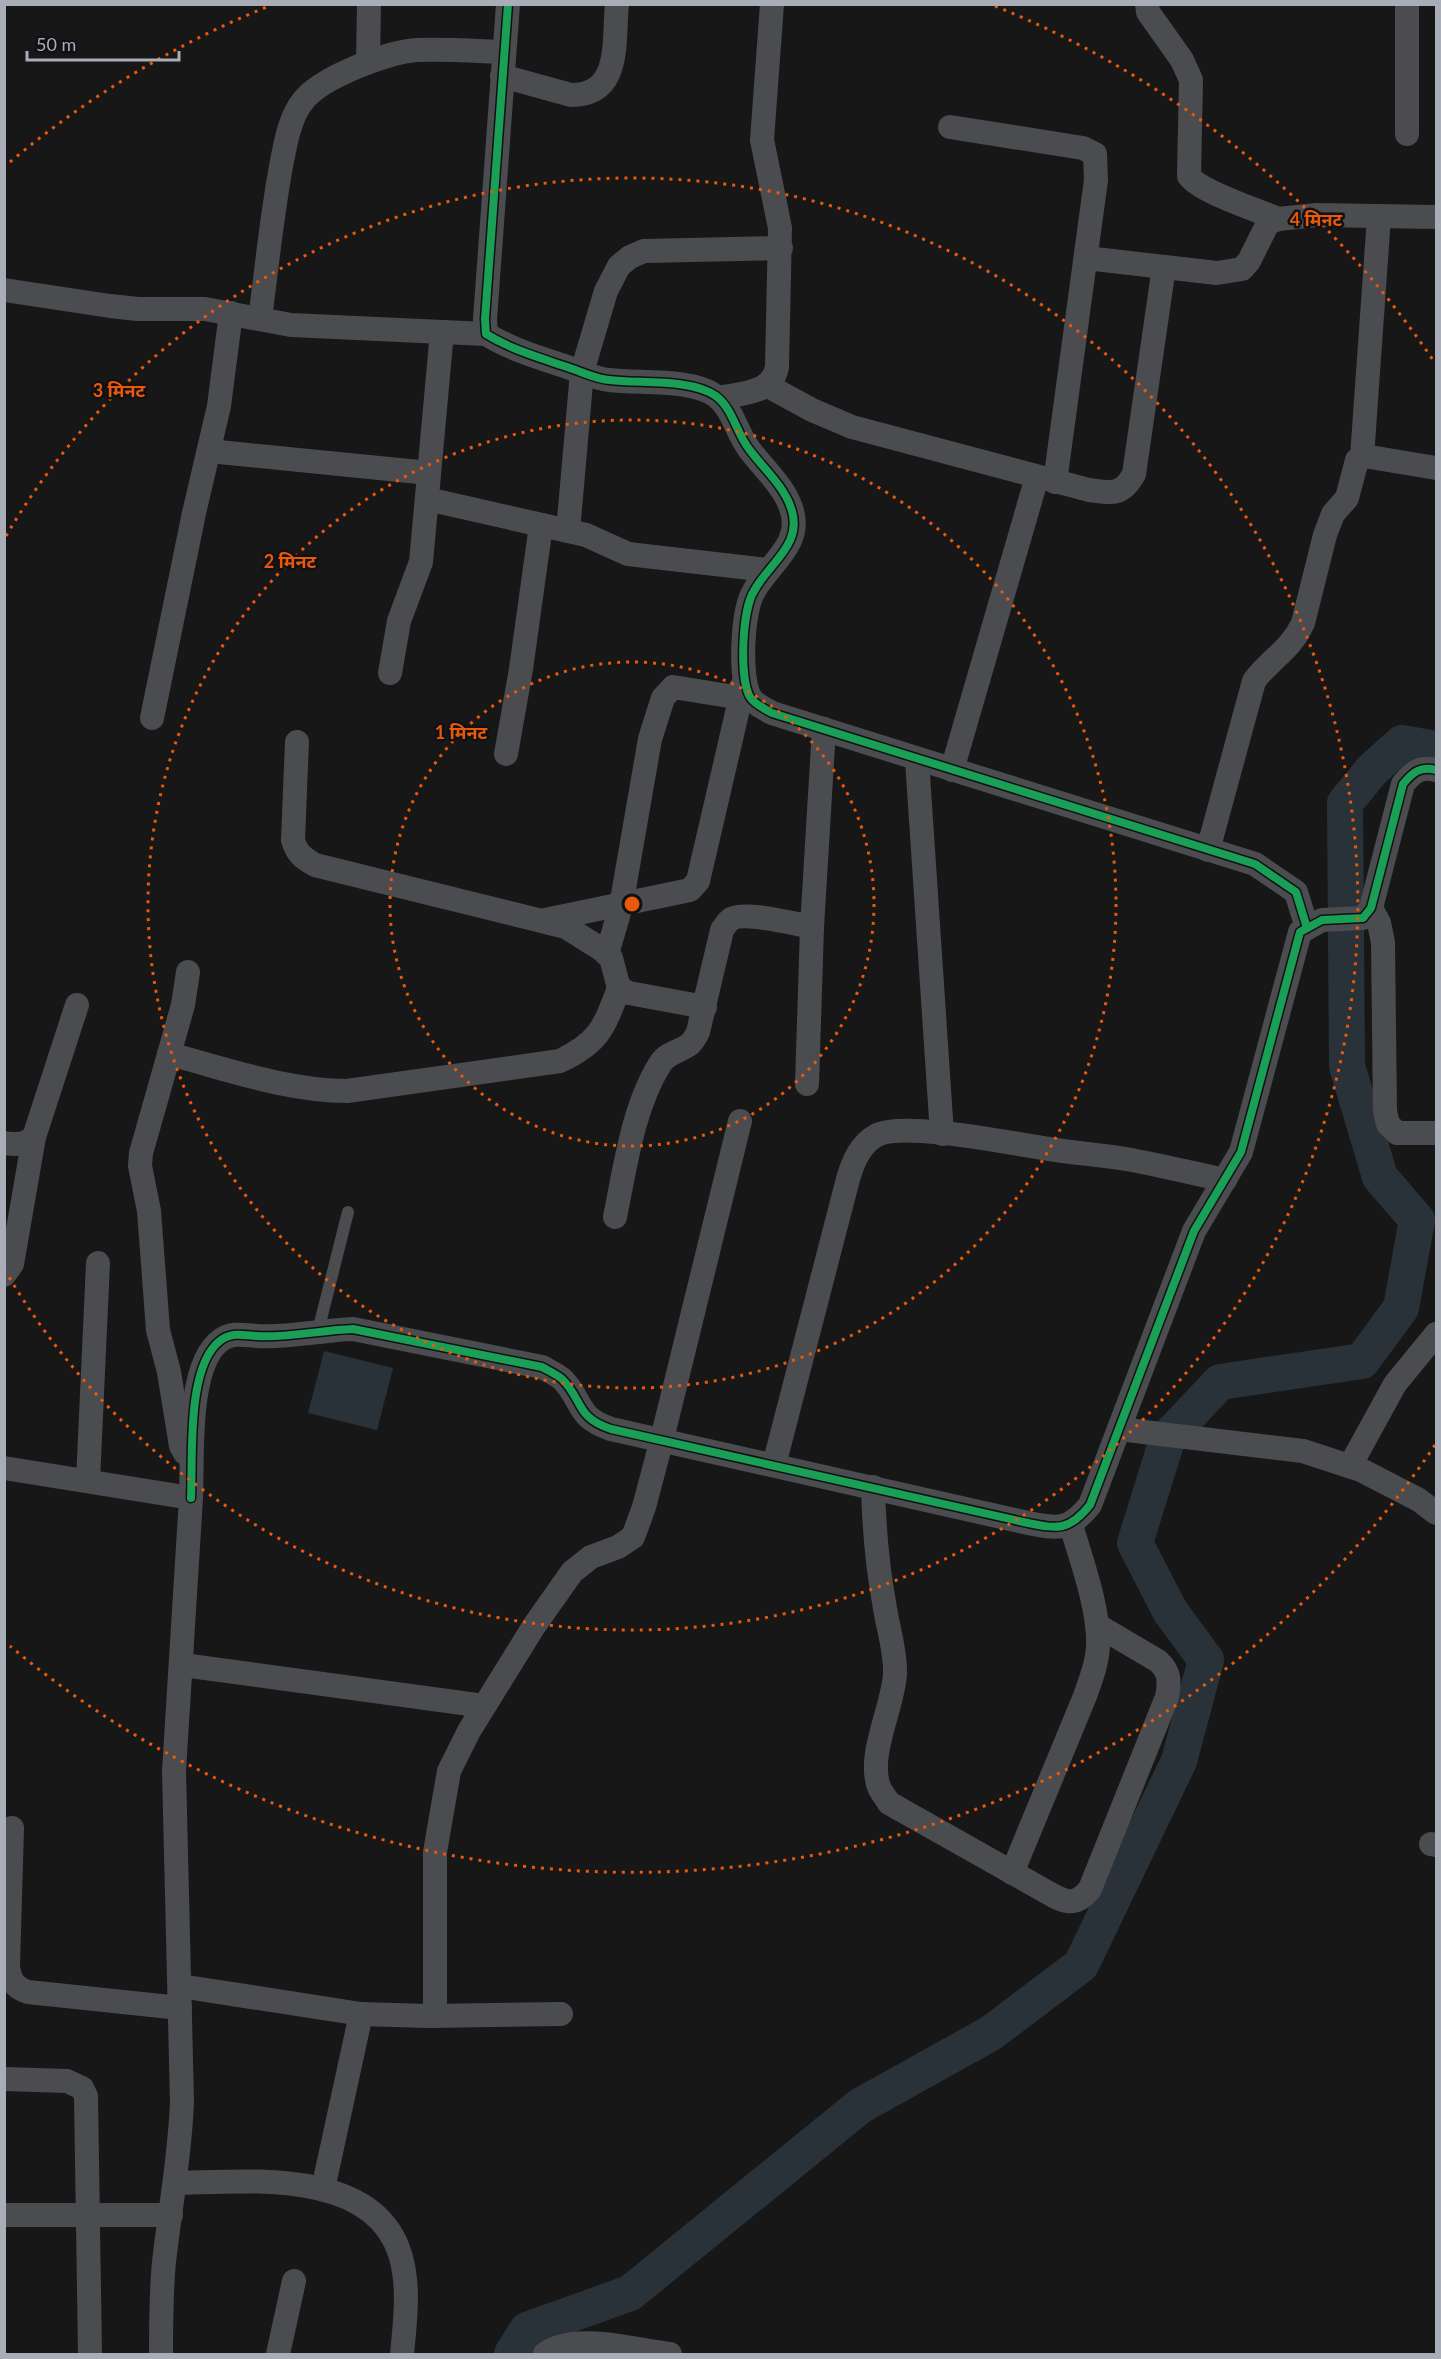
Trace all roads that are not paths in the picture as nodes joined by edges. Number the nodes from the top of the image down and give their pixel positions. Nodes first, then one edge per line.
1 (369, 4) edge
2 (508, 4) edge
3 (617, 4) edge
4 (772, 4) edge
5 (1147, 4) edge
6 (1407, 4) edge
7 (504, 52) junction
8 (368, 63) junction
9 (502, 76) junction
10 (950, 128) dead end
11 (1407, 135) dead end
12 (1378, 217) junction
13 (1437, 218) edge
14 (1278, 219) junction
15 (781, 248) junction
16 (1086, 258) junction
17 (1164, 267) junction
18 (4, 290) edge
19 (231, 313) junction
20 (260, 319) junction
21 (442, 332) junction
22 (486, 334) junction
23 (582, 372) junction
24 (768, 386) junction
25 (718, 398) junction
26 (209, 451) junction
27 (1362, 457) junction
28 (1437, 468) edge
29 (429, 473) junction
30 (1046, 479) junction
31 (427, 499) junction
32 (541, 525) junction
33 (568, 531) junction
34 (767, 570) junction
35 (390, 674) dead end
36 (744, 683) junction
37 (153, 718) dead end
38 (824, 729) junction
39 (297, 742) dead end
40 (506, 754) dead end
41 (917, 759) junction
42 (952, 770) junction
43 (1437, 770) edge
44 (1208, 850) junction
45 (621, 906) junction
46 (1367, 913) junction
47 (545, 920) junction
48 (1314, 924) junction
49 (812, 927) junction
50 (606, 954) junction
51 (188, 972) dead end
52 (619, 988) junction
53 (77, 1005) dead end
54 (705, 1007) junction
55 (169, 1054) junction
56 (807, 1084) dead end
57 (740, 1121) dead end
58 (1437, 1133) edge
59 (942, 1134) junction
60 (34, 1137) junction
61 (4, 1143) edge
62 (1225, 1180) junction
63 (348, 1212) dead end
64 (615, 1217) dead end
65 (98, 1263) dead end
66 (4, 1275) edge
67 (318, 1331) junction
68 (1437, 1334) edge
69 (1119, 1429) junction
70 (662, 1440) junction
71 (774, 1465) junction
72 (193, 1466) junction
73 (1350, 1466) junction
74 (4, 1468) edge
75 (88, 1481) junction
76 (873, 1487) junction
77 (191, 1498) junction
78 (1437, 1513) edge
79 (1071, 1525) junction
80 (1097, 1625) junction
81 (183, 1665) junction
82 (484, 1706) junction
83 (12, 1828) dead end
84 (1012, 1873) junction
85 (180, 1997) junction
86 (361, 2014) junction
87 (561, 2014) dead end
88 (435, 2016) junction
89 (4, 2079) edge
90 (176, 2183) junction
91 (323, 2189) junction
92 (4, 2215) edge
93 (87, 2215) junction
94 (171, 2215) junction
95 (294, 2281) dead end
96 (90, 2355) edge
97 (161, 2355) edge
98 (278, 2355) edge
99 (402, 2355) edge
100 (545, 2355) edge
101 (670, 2355) edge

1 - 8 street
2 - 7 street
3 - 9 street
4 - 15 street
5 - 14 street
6 - 11 street
7 - 8 street
7 - 9 street
8 - 20 street
9 - 22 street
10 - 16 street
12 - 13 street
12 - 14 street
12 - 27 street
14 - 17 street
15 - 23 street
15 - 24 street
16 - 17 street
16 - 30 street
17 - 30 street
18 - 19 street
19 - 20 street
19 - 26 street
20 - 21 street
21 - 22 street
21 - 29 street
22 - 23 street
23 - 25 street
23 - 33 street
24 - 25 street
24 - 30 street
25 - 34 street
26 - 29 street
26 - 37 street
27 - 28 street
27 - 44 street
29 - 31 street
30 - 42 street
31 - 32 street
31 - 35 street
32 - 33 street
32 - 40 street
33 - 34 street
34 - 36 street
36 - 38 street
36 - 45 street
36 - 45 street
38 - 41 street
38 - 49 street
39 - 47 street
41 - 42 street
41 - 59 street
42 - 44 street
43 - 46 street
44 - 48 street
45 - 47 street
45 - 50 street
46 - 48 street
46 - 58 street
47 - 50 street
48 - 62 street
49 - 54 street
49 - 56 street
50 - 52 street
51 - 55 street
52 - 54 street
52 - 55 street
53 - 60 street
54 - 64 street
55 - 72 street
57 - 70 street
59 - 62 street
59 - 71 street
60 - 61 street
60 - 66 street
62 - 69 street
63 - 67 lane
65 - 75 street
67 - 70 street
67 - 72 street
68 - 73 street
69 - 73 street
69 - 79 street
70 - 71 street
70 - 82 street
71 - 76 street
72 - 77 street
73 - 78 street
74 - 75 street
75 - 77 street
76 - 79 street
76 - 84 street
77 - 81 street
79 - 80 street
80 - 84 street
80 - 84 street
81 - 82 street
81 - 85 street
82 - 88 street
83 - 85 street
85 - 86 street
85 - 90 street
86 - 88 street
86 - 91 street
87 - 88 street
89 - 93 street
90 - 91 street
90 - 94 street
91 - 99 street
92 - 93 street
93 - 94 street
93 - 96 street
94 - 97 street
95 - 98 street
100 - 101 street

